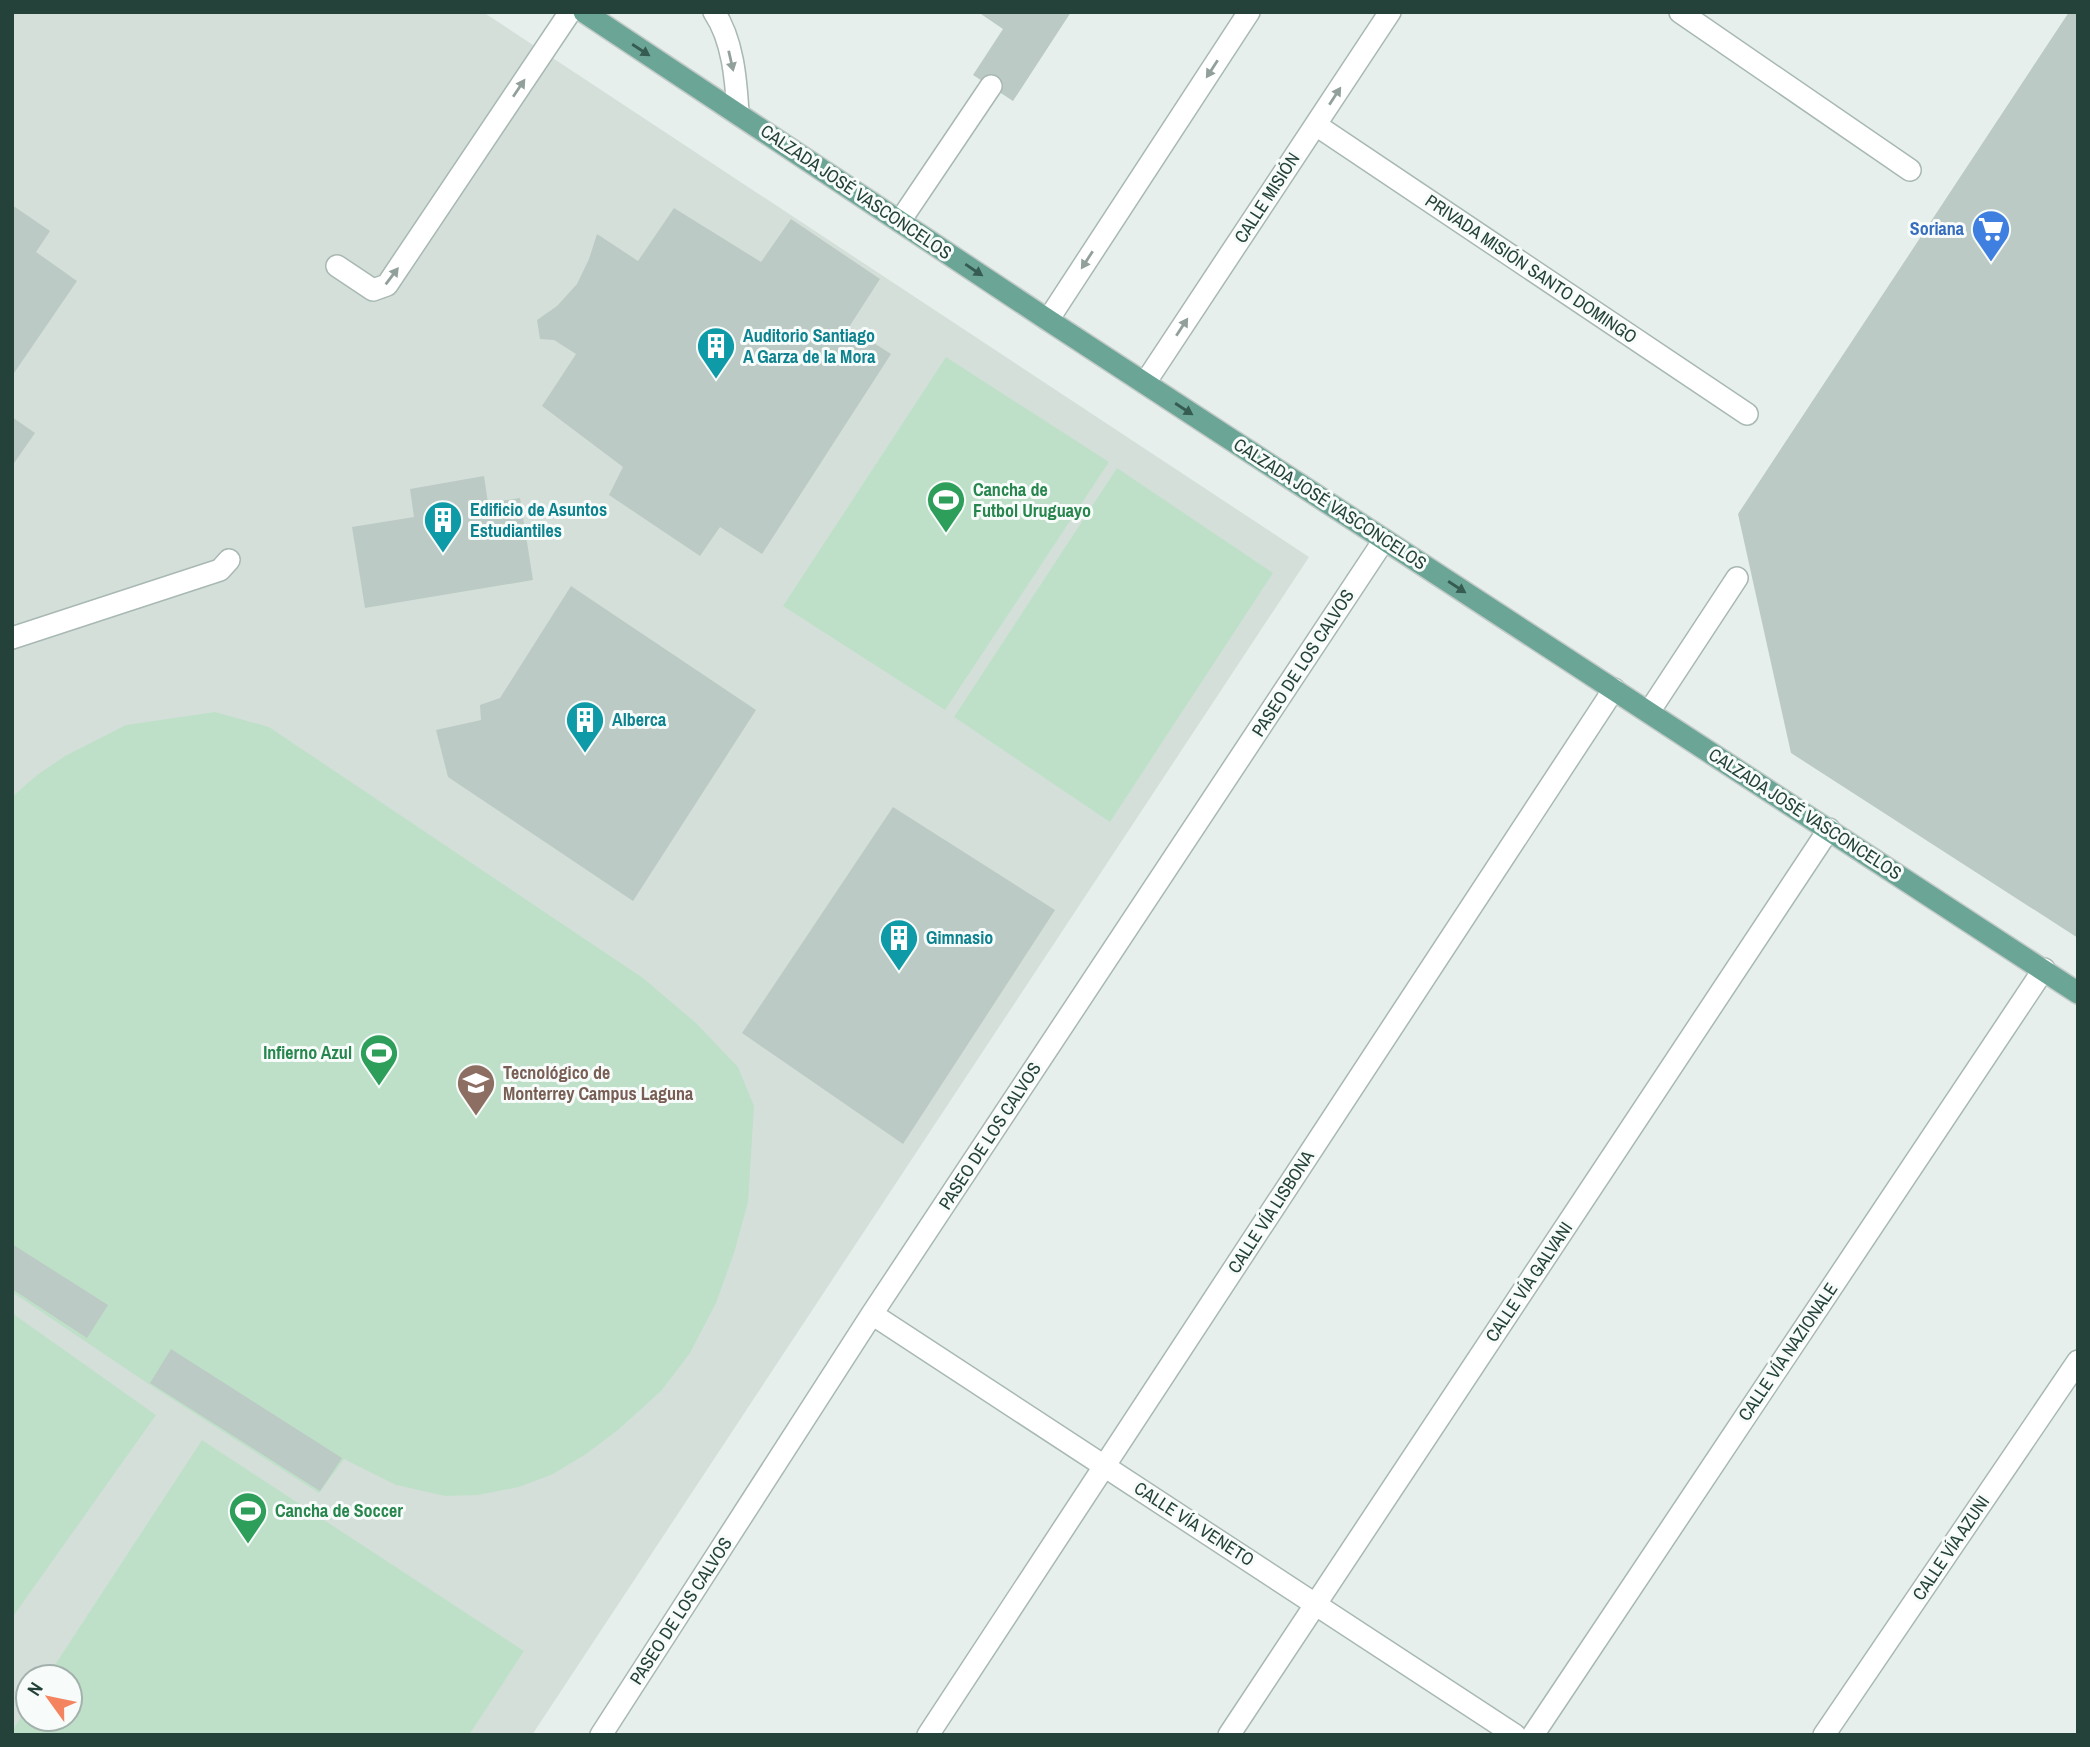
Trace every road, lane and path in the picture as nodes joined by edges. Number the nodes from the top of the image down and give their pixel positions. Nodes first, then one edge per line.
1 (570, 12) edge
2 (584, 12) edge
3 (714, 12) edge
4 (1249, 12) edge
5 (1390, 12) edge
6 (1680, 12) edge
7 (991, 86) dead end
8 (738, 113) junction
9 (1315, 125) junction
10 (1910, 170) dead end
11 (900, 221) junction
12 (337, 266) dead end
13 (1048, 320) junction
14 (1144, 383) junction
15 (1747, 414) dead end
16 (1384, 540) junction
17 (229, 560) dead end
18 (1737, 578) dead end
19 (12, 638) edge
20 (1614, 689) junction
21 (1649, 712) junction
22 (1829, 830) junction
23 (2044, 970) junction
24 (2078, 993) edge
25 (872, 1314) junction
26 (2078, 1361) edge
27 (1104, 1465) junction
28 (1315, 1604) junction
29 (601, 1735) edge
30 (928, 1735) edge
31 (1230, 1735) edge
32 (1515, 1735) edge
33 (1533, 1735) edge
34 (1824, 1735) edge

12 -> 1 street
2 -> 8 main road, CALZADA JOSÉ VASCONCELOS
3 -> 8 street
4 -> 13 street
9 -> 5 street, CALLE MISIÓN
6 - 10 street
7 - 11 street
8 - 11 main road, CALZADA JOSÉ VASCONCELOS
14 -> 9 street, CALLE MISIÓN
9 - 15 street, PRIVADA MISIÓN SANTO DOMINGO
11 -> 13 main road, CALZADA JOSÉ VASCONCELOS
13 - 14 main road, CALZADA JOSÉ VASCONCELOS
14 -> 16 main road, CALZADA JOSÉ VASCONCELOS
16 -> 20 main road, CALZADA JOSÉ VASCONCELOS
16 - 25 street, PASEO DE LOS CALVOS
17 - 19 street
18 - 21 street
20 - 21 main road, CALZADA JOSÉ VASCONCELOS
20 - 27 street, CALLE VÍA LISBONA
21 - 22 main road, CALZADA JOSÉ VASCONCELOS
22 - 23 main road, CALZADA JOSÉ VASCONCELOS
22 - 28 street, CALLE VÍA GALVANI
23 - 24 main road, CALZADA JOSÉ VASCONCELOS
23 - 33 street, CALLE VÍA NAZIONALE
25 - 27 street, CALLE VÍA VENETO
25 - 29 street, PASEO DE LOS CALVOS
26 - 34 street, CALLE VÍA AZUNI
27 - 28 street, CALLE VÍA VENETO
27 - 30 street, CALLE VÍA LISBONA
28 - 31 street, CALLE VÍA GALVANI
28 - 32 street, CALLE VÍA VENETO

